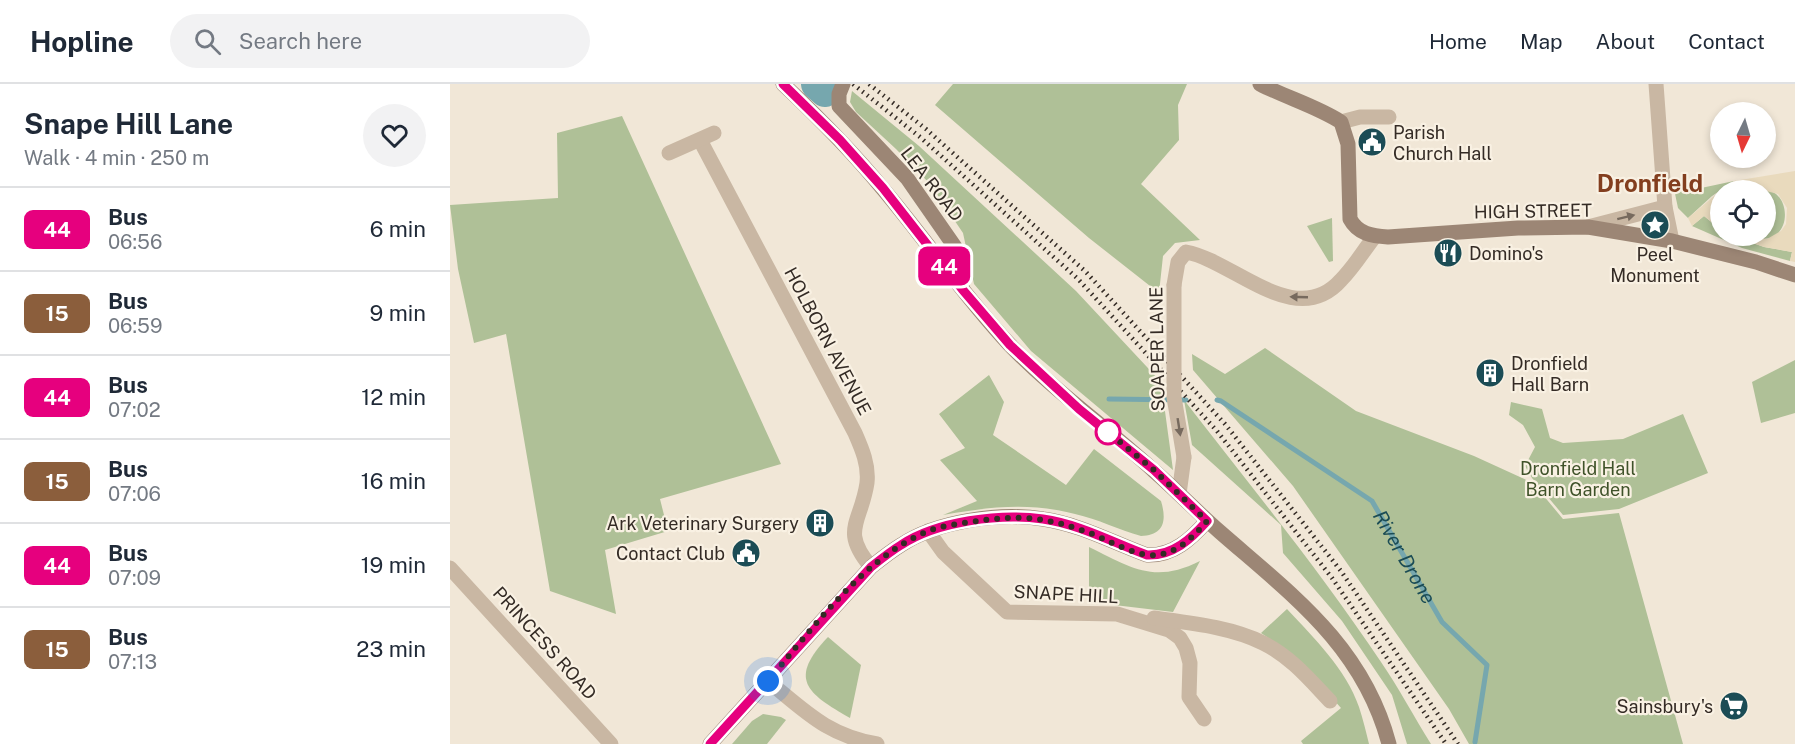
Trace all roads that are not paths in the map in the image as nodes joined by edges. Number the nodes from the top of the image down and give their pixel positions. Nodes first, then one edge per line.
1 (783, 84) edge
2 (843, 84) edge
3 (1260, 84) edge
4 (1656, 84) edge
5 (1389, 117) dead end
6 (1341, 122) junction
7 (714, 133) dead end
8 (700, 140) junction
9 (669, 153) dead end
10 (1665, 207) junction
11 (1588, 227) junction
12 (1375, 236) junction
13 (1672, 241) junction
14 (1795, 276) edge
15 (962, 289) junction
16 (1179, 494) junction
17 (1207, 521) junction
18 (928, 531) junction
19 (871, 567) junction
20 (450, 568) edge
21 (1127, 618) junction
22 (768, 681) junction
23 (1330, 701) dead end
24 (1204, 719) dead end
25 (611, 744) edge
26 (710, 744) edge
27 (877, 744) edge
28 (1389, 744) edge

1 - 15 street
2 - 15 street, LEA ROAD
3 - 6 street
4 - 10 street
5 - 6 street
6 - 12 street
7 - 8 street
8 - 9 street
8 - 19 street, HOLBORN AVENUE
11 -> 10 street
10 - 13 street
11 - 12 street, HIGH STREET
11 - 13 street, HIGH STREET
12 -> 16 street, SOAPER LANE, bridge
13 - 14 street, HIGH STREET
15 - 16 street
16 - 17 street
17 - 18 street
17 - 28 street
18 - 19 street
18 - 21 street, SNAPE HILL
19 - 22 street
20 - 25 street, PRINCESS ROAD
21 - 23 street, SNAPE HILL
21 - 24 street, SNAPE HILL
22 - 26 street
22 - 27 street

